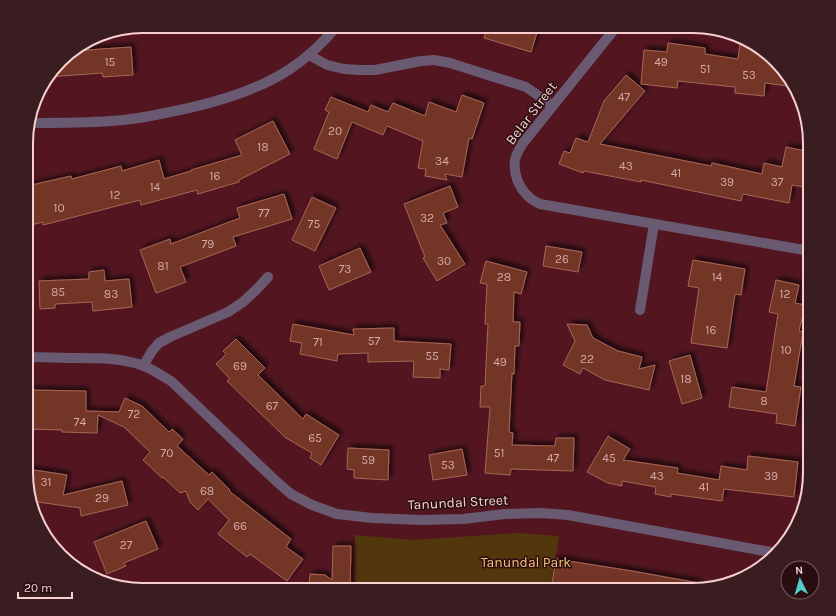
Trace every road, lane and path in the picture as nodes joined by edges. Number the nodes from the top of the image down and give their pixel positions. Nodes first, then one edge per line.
1 (331, 33) edge
2 (611, 33) edge
3 (309, 55) junction
4 (553, 106) junction
5 (35, 123) edge
6 (654, 224) junction
7 (803, 250) edge
8 (268, 277) dead end
9 (640, 310) dead end
10 (33, 357) edge
11 (143, 366) junction
12 (770, 552) edge

1 - 3 street
2 - 4 street, Belar Street
3 - 4 street
3 - 5 street
4 - 6 street, Belar Street
6 - 7 street, Belar Street
6 - 9 street
8 - 11 street
10 - 11 street, Tanundal Street
11 - 12 street, Tanundal Street

